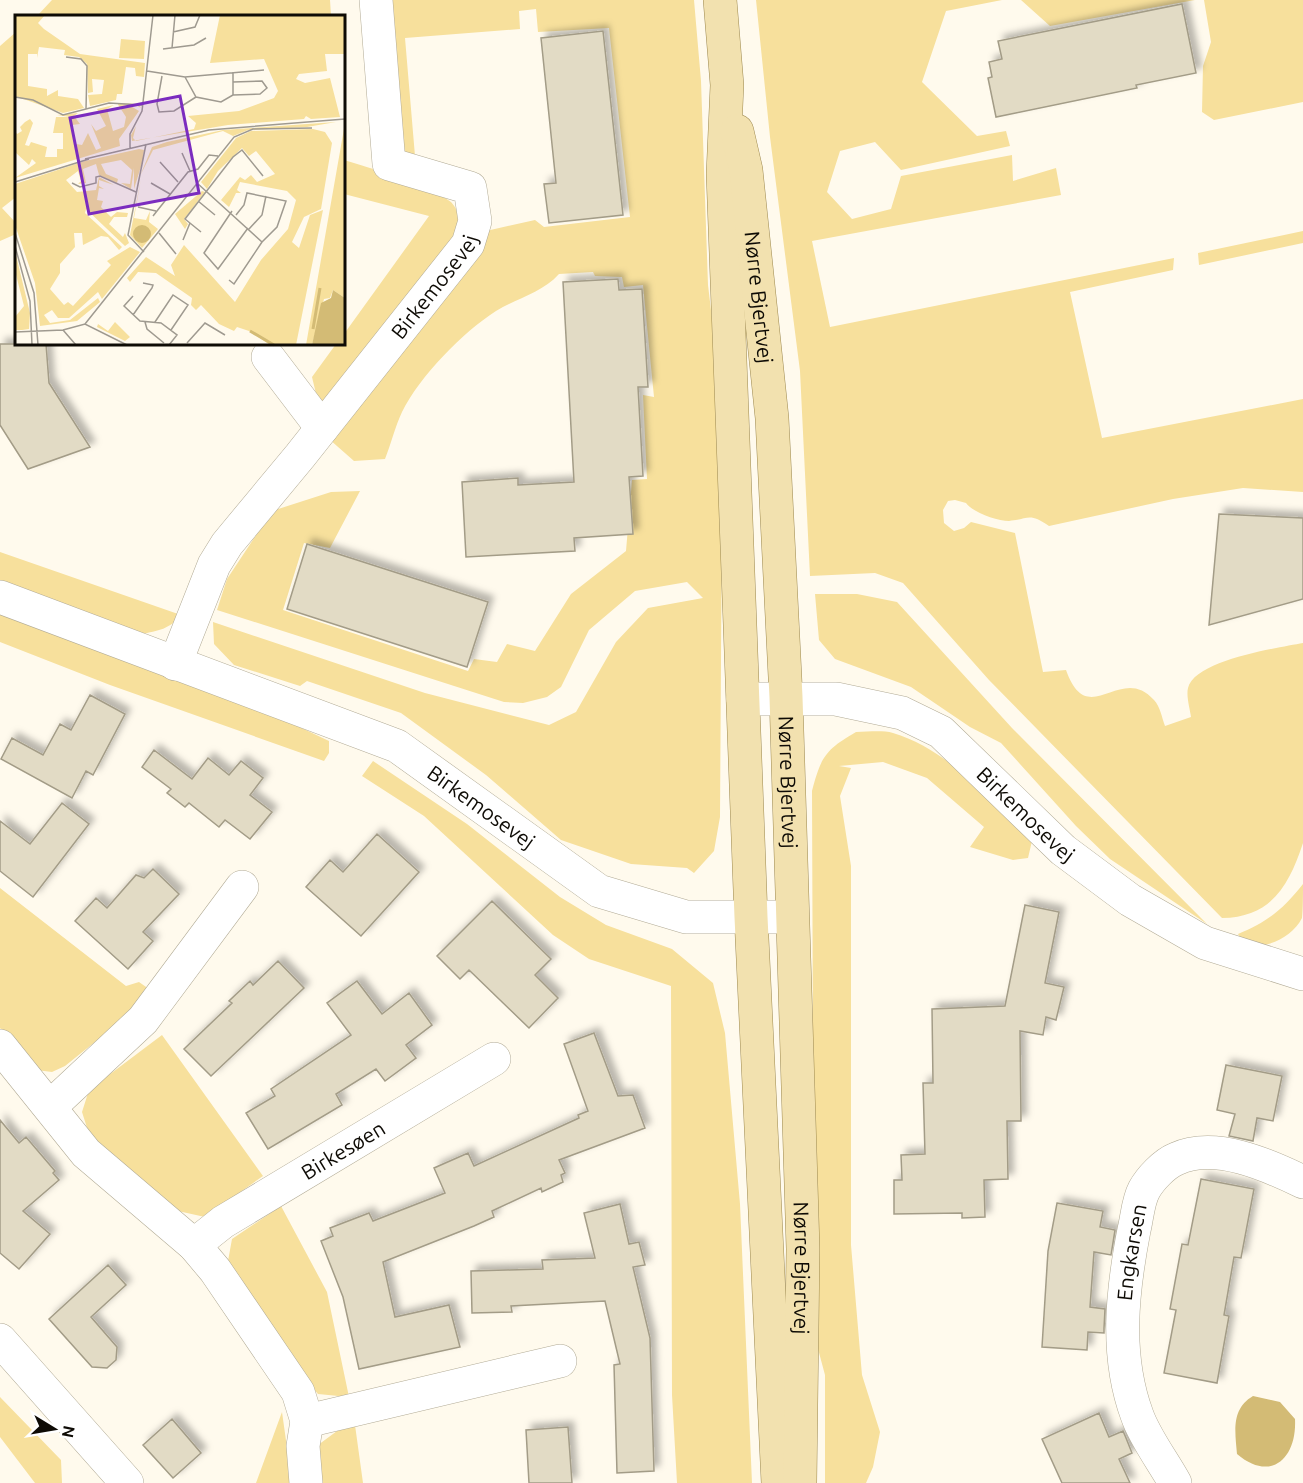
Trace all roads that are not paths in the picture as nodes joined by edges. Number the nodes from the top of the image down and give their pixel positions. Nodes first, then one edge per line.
1 (376, 0) edge
2 (720, 0) edge
3 (727, 85) junction
4 (267, 357) dead end
5 (322, 428) junction
6 (0, 597) edge
7 (175, 664) junction
8 (786, 697) junction
9 (743, 699) junction
10 (242, 887) dead end
11 (751, 917) junction
12 (792, 917) junction
13 (1300, 964) edge
14 (0, 1046) edge
15 (494, 1059) dead end
16 (50, 1107) junction
17 (1303, 1182) edge
18 (194, 1245) junction
19 (0, 1340) edge
20 (560, 1361) dead end
21 (307, 1421) junction
22 (126, 1483) edge
23 (306, 1483) edge
24 (778, 1483) edge
25 (800, 1483) edge
26 (1175, 1483) edge

1 - 5 street, Birkemosevej
2 - 3 main road, Nørre Bjertvej
3 - 8 main road, Nørre Bjertvej
3 - 9 main road, Nørre Bjertvej
4 - 5 street
5 - 7 street, Birkemosevej
6 - 7 street, Birkemosevej
7 - 11 street, Birkemosevej
8 - 9 street, Birkemosevej
8 - 12 main road, Nørre Bjertvej
8 - 13 street, Birkemosevej
9 - 11 main road, Nørre Bjertvej
10 - 16 street
11 - 12 street, Birkemosevej
11 - 24 main road, Nørre Bjertvej
12 - 25 main road, Nørre Bjertvej
14 - 16 street
15 - 18 street, Birkesøen
16 - 18 street
17 - 26 street, Engkarsen
18 - 21 street
19 - 22 street
20 - 21 street
21 - 23 street

